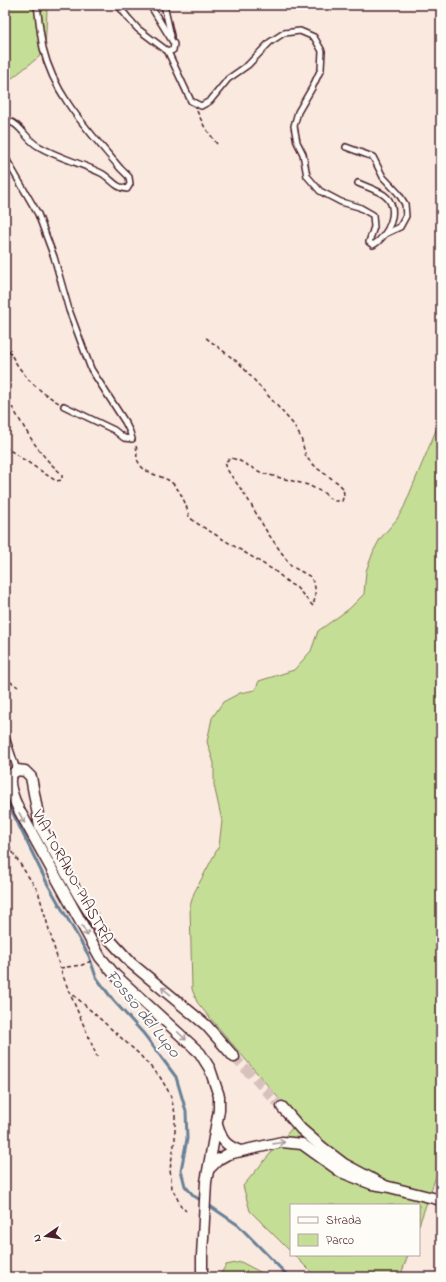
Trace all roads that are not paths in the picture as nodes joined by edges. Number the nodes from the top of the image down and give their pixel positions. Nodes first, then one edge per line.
1 (37, 5) edge
2 (118, 5) edge
3 (150, 5) edge
4 (164, 5) edge
5 (173, 41) junction
6 (168, 52) junction
7 (5, 120) edge
8 (346, 147) dead end
9 (5, 157) edge
10 (358, 183) dead end
11 (385, 234) junction
12 (64, 406) road end
13 (5, 734) edge
14 (17, 770) junction
15 (234, 1057) tunnel mouth
16 (282, 1107) tunnel mouth
17 (216, 1123) junction
18 (241, 1151) junction
19 (343, 1168) junction
20 (209, 1169) junction
21 (441, 1200) edge
22 (202, 1277) edge

1 - 7 lane
2 - 6 lane
3 - 5 lane
4 - 5 lane
5 - 6 lane
6 - 11 lane
8 - 11 lane
9 - 12 lane
10 - 11 lane
13 - 14 lane
15 -> 14 street
14 -> 17 street, VIA TORANO-PIASTRA
16 - 19 street
17 - 18 street
17 - 20 street, VIA TORANO-PIASTRA
18 -> 19 street
18 - 20 street
19 - 21 street
20 - 22 street, VIA TORANO-PIASTRA

